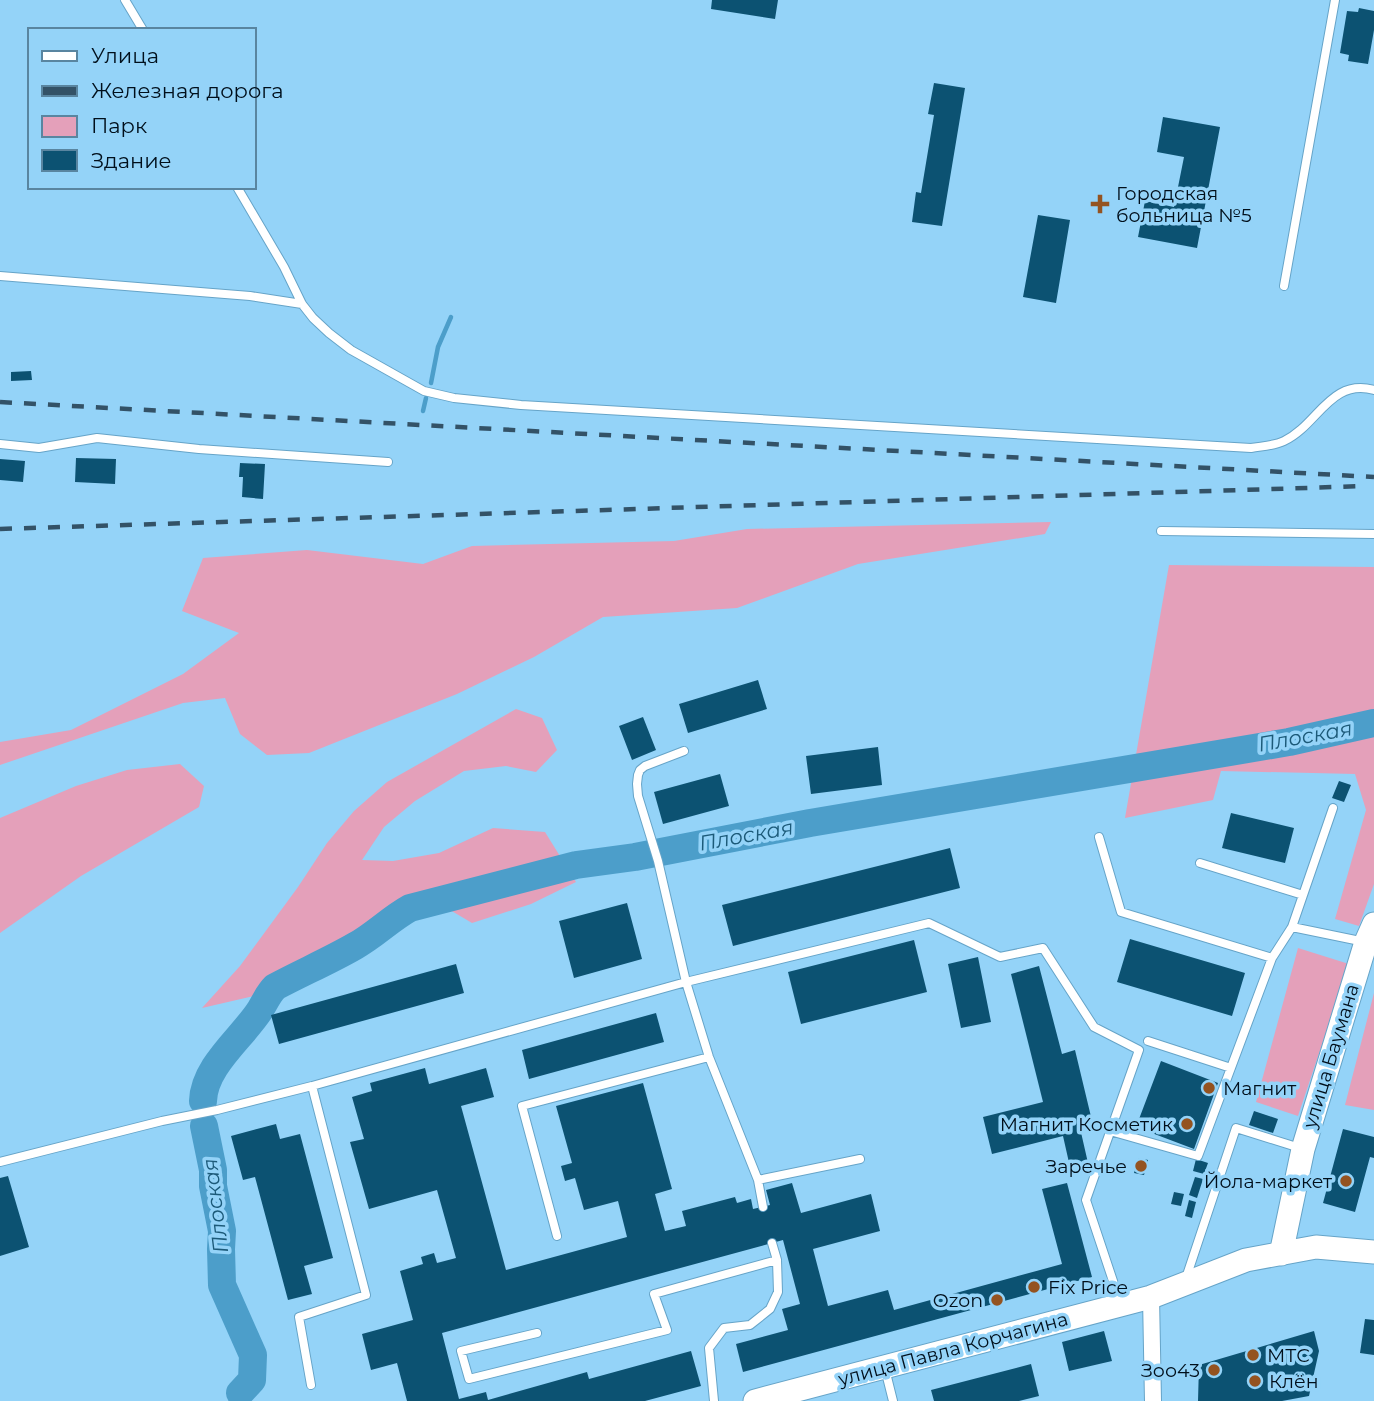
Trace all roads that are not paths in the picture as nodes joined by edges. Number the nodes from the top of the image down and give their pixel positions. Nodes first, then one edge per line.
1 (125, 0) edge
2 (1335, 0) edge
3 (142, 28) edge
4 (238, 189) edge
5 (0, 276) edge
6 (1284, 286) dead end
7 (302, 304) junction
8 (1374, 390) edge
9 (0, 444) edge
10 (388, 462) dead end
11 (1161, 531) dead end
12 (1374, 534) edge
13 (684, 751) dead end
14 (1333, 808) dead end
15 (1099, 837) dead end
16 (1200, 863) dead end
17 (1303, 895) junction
18 (1292, 928) junction
19 (1371, 936) edge
20 (1272, 958) junction
21 (686, 982) junction
22 (1148, 1041) dead end
23 (709, 1057) junction
24 (1231, 1068) junction
25 (312, 1086) junction
26 (1110, 1131) junction
27 (1303, 1149) junction
28 (860, 1159) dead end
29 (0, 1162) edge
30 (758, 1180) junction
31 (763, 1207) dead end
32 (557, 1236) dead end
33 (772, 1243) dead end
34 (1374, 1252) edge
35 (1281, 1254) junction
36 (777, 1260) junction
37 (1184, 1284) junction
38 (1151, 1297) junction
39 (1121, 1305) junction
40 (537, 1333) dead end
41 (884, 1366) junction
42 (312, 1385) dead end
43 (714, 1401) edge
44 (755, 1401) edge
45 (893, 1401) edge
46 (1153, 1401) edge

1 - 3 lane
2 - 6 lane
4 - 7 lane
5 - 7 lane
7 - 8 lane
9 - 10 lane
11 - 12 lane
13 - 21 lane
14 - 17 lane
15 - 20 lane
16 - 17 lane
17 - 18 lane
18 - 19 lane
18 - 20 lane
19 - 27 main road, улица Баумана
20 - 24 lane
21 - 23 lane
21 - 25 lane
21 - 26 lane
22 - 24 lane
23 - 30 lane
23 - 32 lane
24 - 26 lane
25 - 29 lane
25 - 42 lane
26 - 39 lane
27 - 35 main road, улица Баумана
27 - 37 lane
28 - 30 lane
30 - 31 lane
33 - 36 lane
34 - 35 main road
35 - 37 main road, улица Павла Корчагина
36 - 40 lane
36 - 43 lane
37 - 38 main road, улица Павла Корчагина
38 - 39 main road, улица Павла Корчагина
38 - 46 street
39 - 41 main road, улица Павла Корчагина
41 - 44 main road, улица Павла Корчагина
41 - 45 lane

